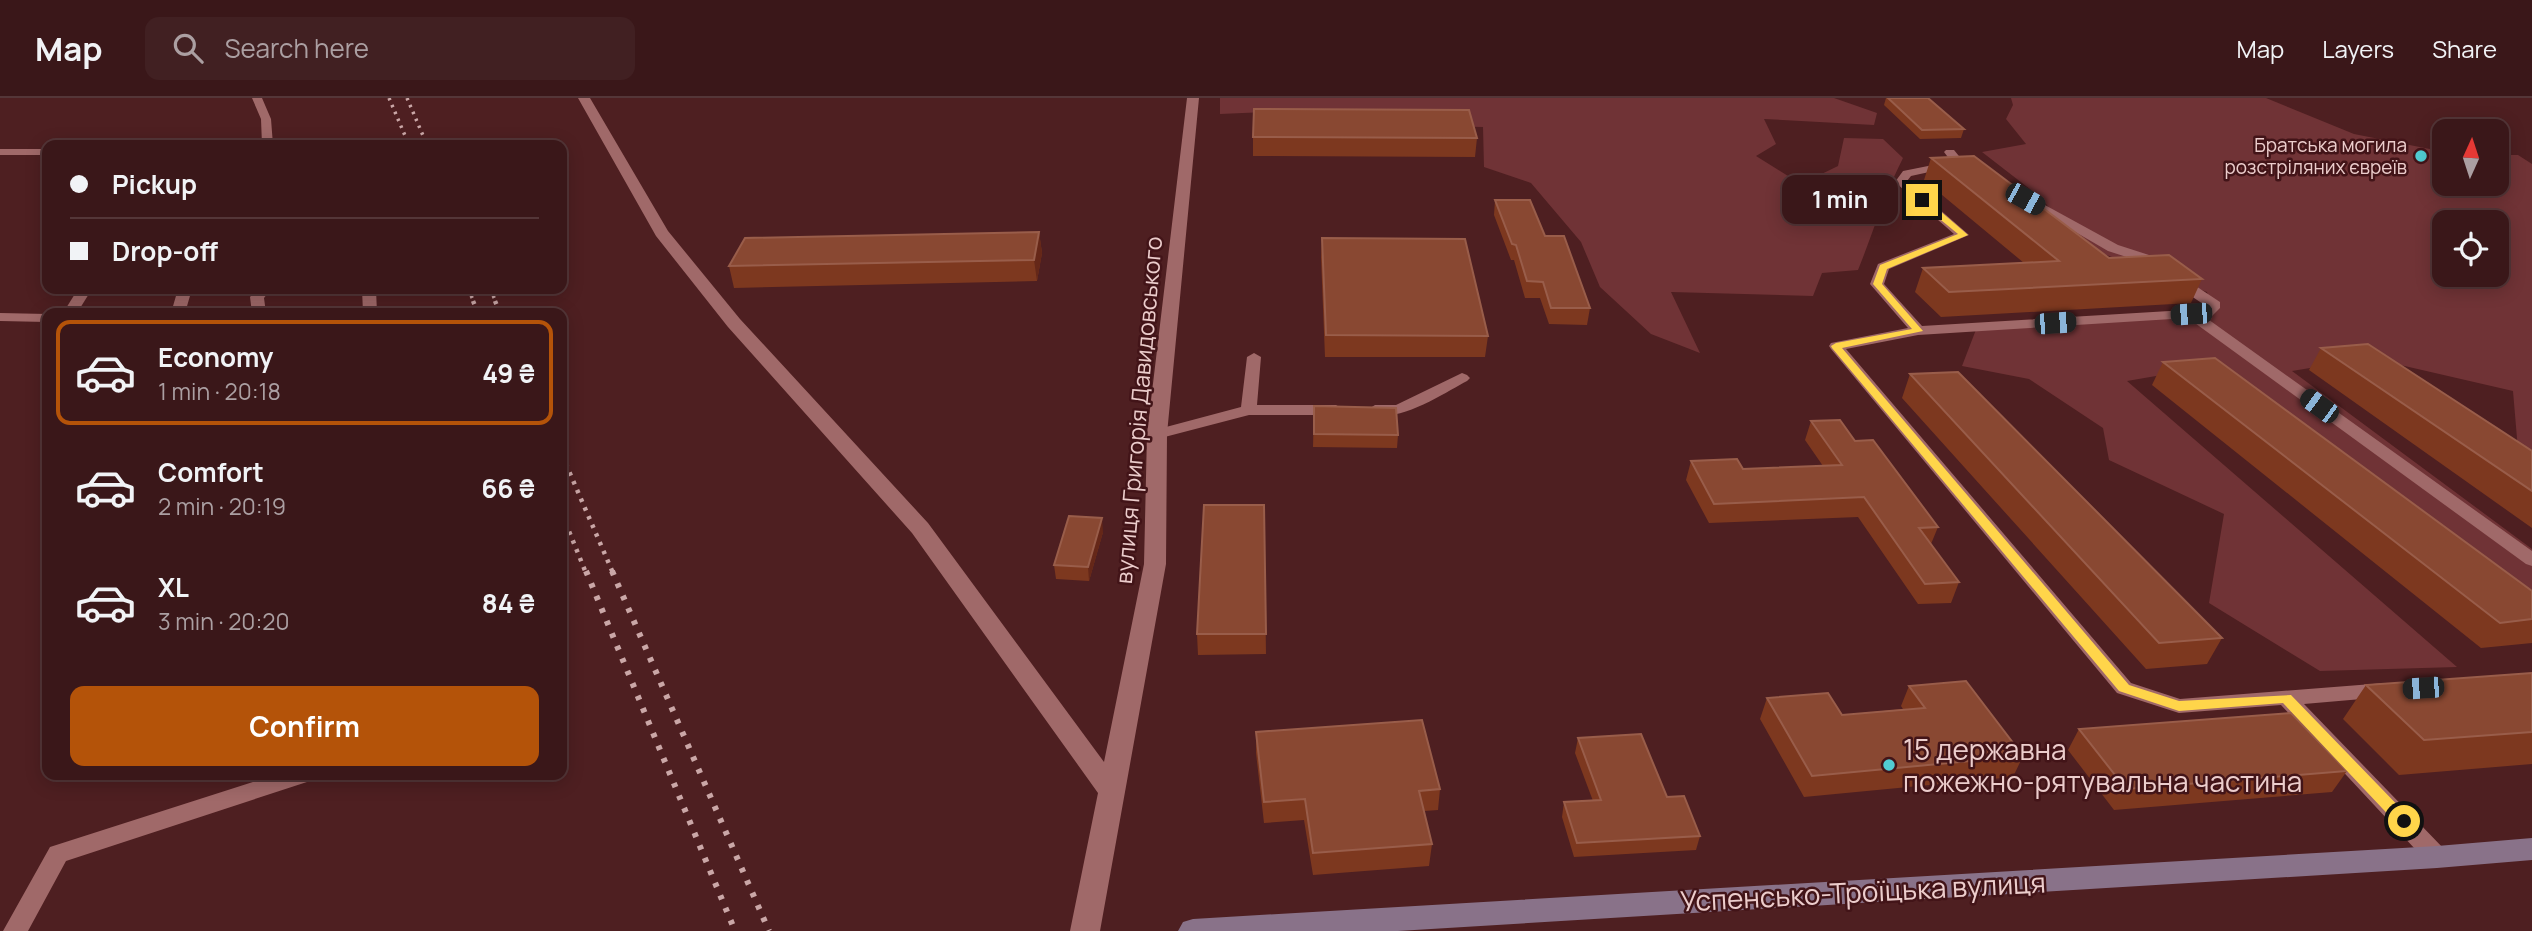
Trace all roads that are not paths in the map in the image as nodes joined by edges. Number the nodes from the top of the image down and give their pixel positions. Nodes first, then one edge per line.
1 (257, 98) edge
2 (584, 98) edge
3 (1193, 98) edge
4 (268, 140) edge
5 (0, 152) edge
6 (42, 152) edge
7 (1982, 176) edge
8 (2018, 196) edge
9 (2191, 314) junction
10 (0, 317) edge
11 (42, 317) edge
12 (1918, 331) junction
13 (1255, 357) dead end
14 (1462, 378) dead end
15 (1249, 410) junction
16 (1157, 434) junction
17 (2532, 560) edge
18 (2409, 689) edge
19 (2286, 698) junction
20 (287, 780) edge
21 (1113, 794) junction
22 (2532, 849) edge
23 (2437, 857) junction
24 (15, 931) edge
25 (1085, 931) edge
26 (1193, 931) edge

1 - 4 lane
2 - 21 street
3 - 16 street, вулиця Григорія Давидовського
5 - 6 lane
7 - 12 lane
8 - 9 lane
9 - 12 lane
9 - 17 lane
10 - 11 lane
12 - 19 lane
13 - 15 lane
14 - 15 lane
15 - 16 lane
16 - 21 street, вулиця Григорія Давидовського
18 - 19 lane
19 - 23 lane
20 - 24 lane
21 - 25 street, вулиця Григорія Давидовського
22 - 23 main road, Успенсько-Троїцька вулиця
23 - 26 main road, Успенсько-Троїцька вулиця

